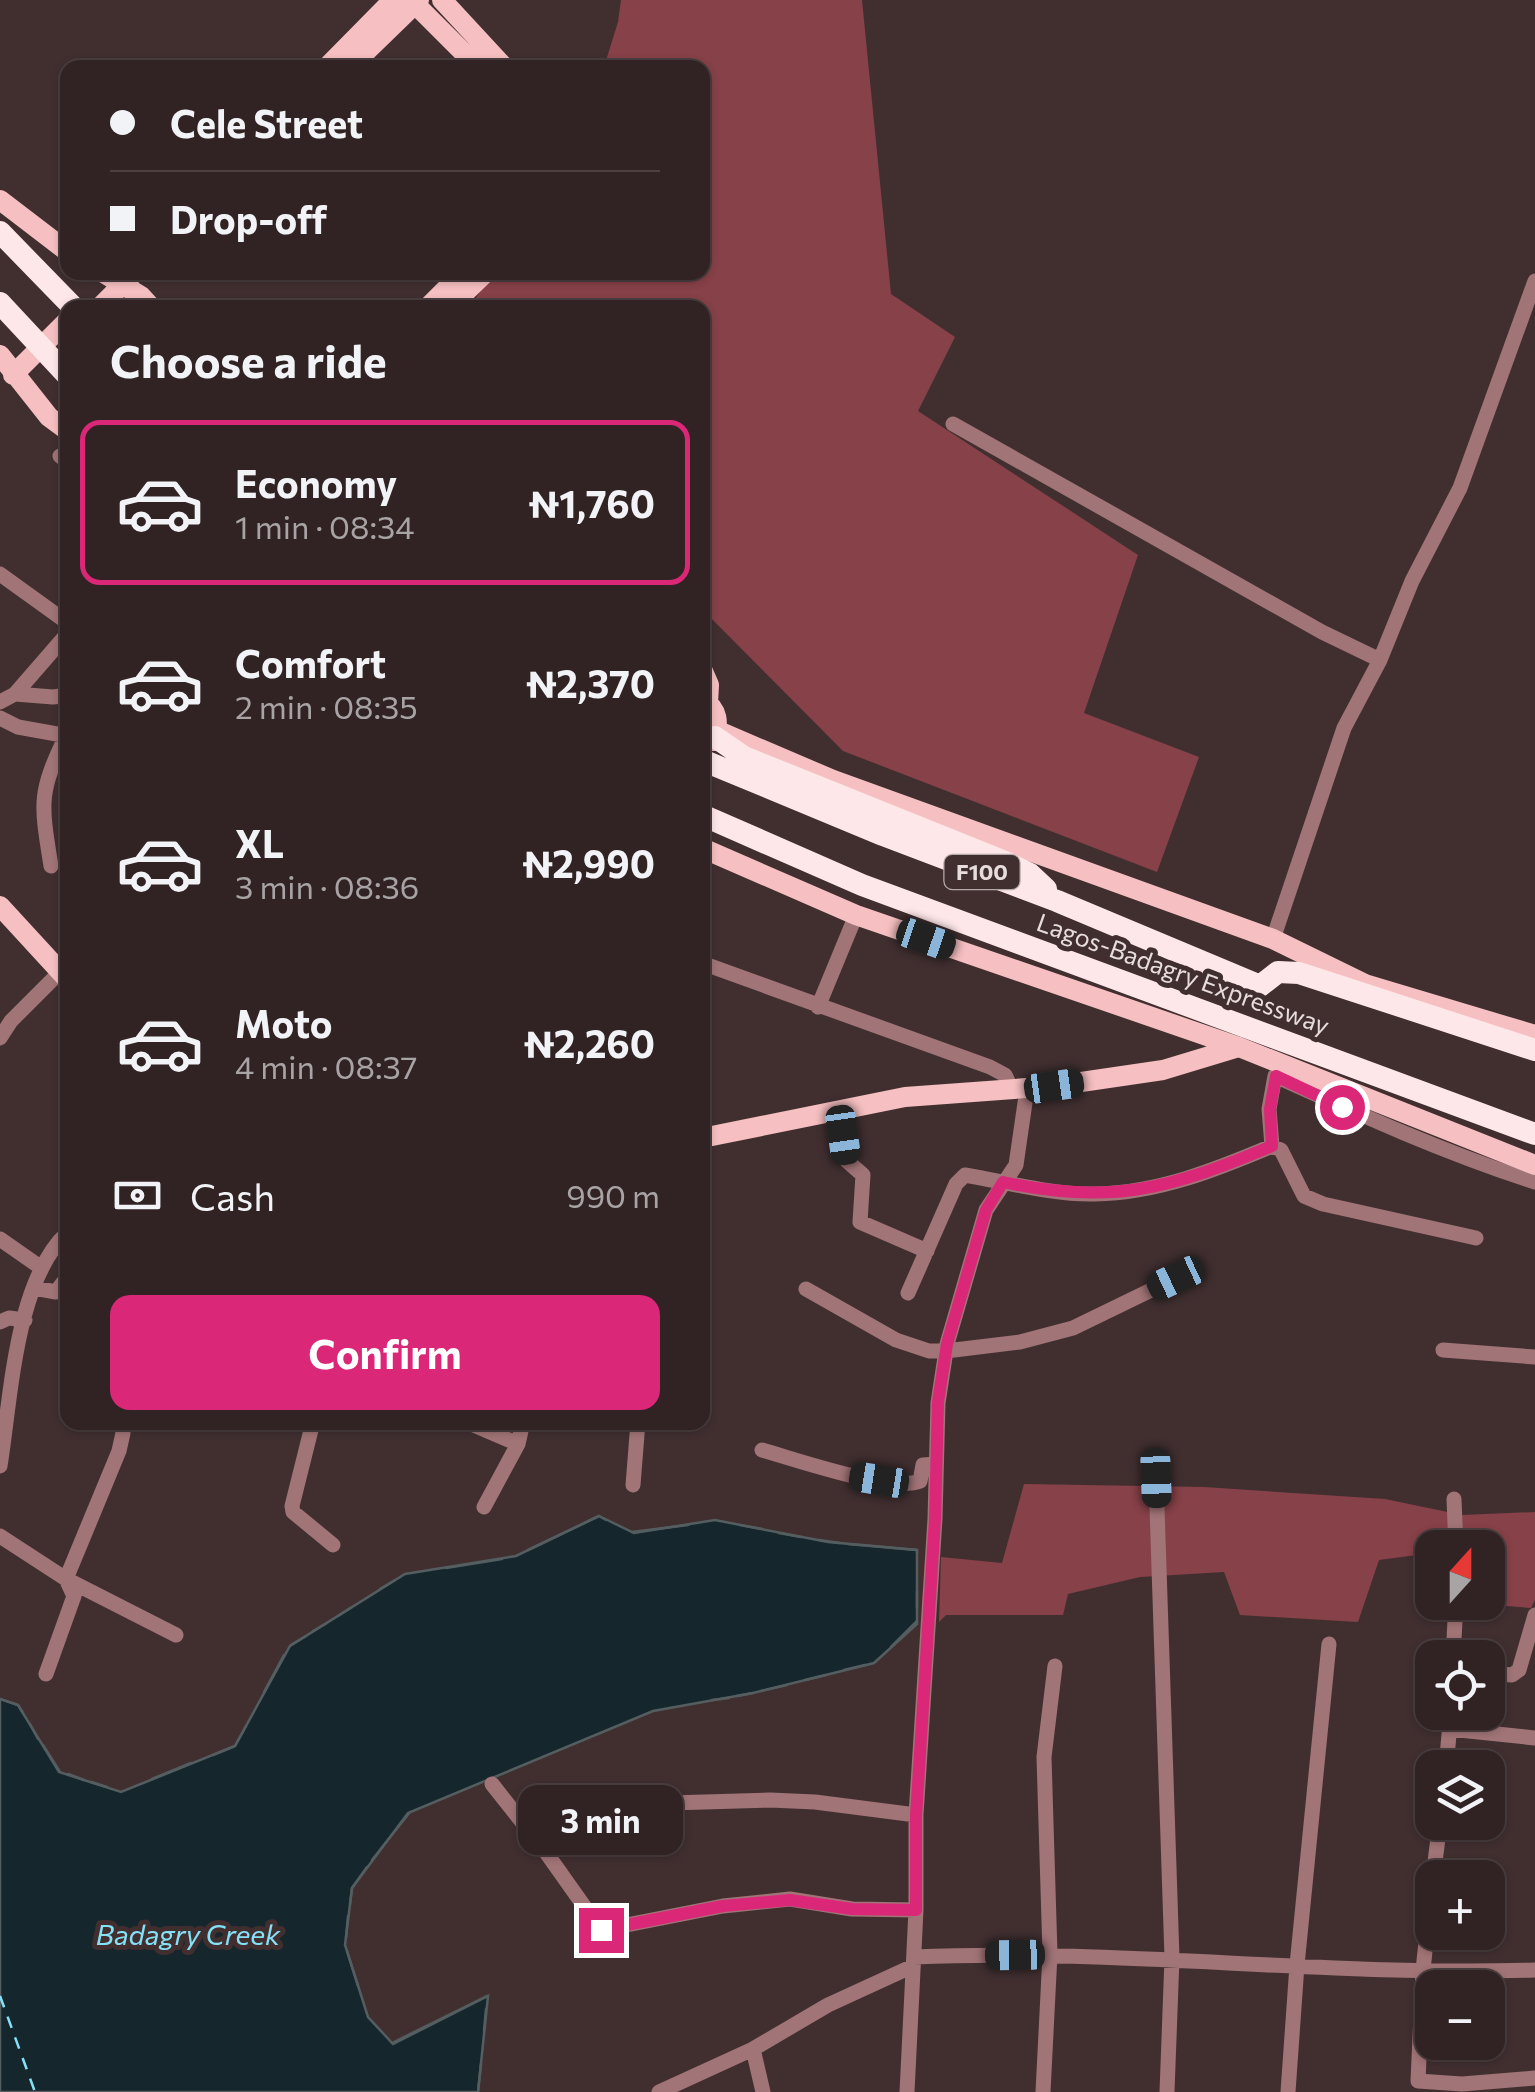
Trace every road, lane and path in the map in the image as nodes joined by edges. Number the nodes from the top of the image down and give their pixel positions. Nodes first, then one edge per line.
1 (393, 0) edge
2 (442, 0) edge
3 (415, 1) edge
4 (334, 60) edge
5 (357, 60) edge
6 (471, 60) edge
7 (498, 60) edge
8 (0, 200) edge
9 (0, 232) edge
10 (60, 247) edge
11 (111, 280) edge
12 (120, 280) edge
13 (455, 280) edge
14 (478, 280) edge
15 (1535, 281) edge
16 (69, 300) edge
17 (87, 300) edge
18 (143, 300) edge
19 (435, 300) edge
20 (457, 300) edge
21 (0, 302) edge
22 (60, 329) edge
23 (60, 345) edge
24 (0, 355) edge
25 (60, 367) edge
26 (17, 380) junction
27 (953, 424) dead end
28 (60, 425) edge
29 (0, 574) edge
30 (60, 616) edge
31 (60, 642) edge
32 (1380, 660) junction
33 (60, 696) edge
34 (7, 698) edge
35 (710, 709) edge
36 (1, 721) edge
37 (710, 729) edge
38 (710, 730) edge
39 (710, 731) edge
40 (60, 734) edge
41 (60, 752) edge
42 (710, 765) edge
43 (710, 819) edge
44 (710, 834) edge
45 (710, 851) edge
46 (51, 866) dead end
47 (1057, 900) junction
48 (0, 906) edge
49 (856, 915) junction
50 (1273, 939) junction
51 (1034, 948) junction
52 (710, 966) edge
53 (60, 972) edge
54 (60, 979) edge
55 (818, 1007) junction
56 (1206, 1036) junction
57 (1535, 1036) edge
58 (0, 1038) edge
59 (1239, 1047) junction
60 (1535, 1050) edge
61 (1177, 1067) junction
62 (1020, 1089) junction
63 (840, 1110) junction
64 (1535, 1134) edge
65 (710, 1136) edge
66 (1445, 1141) junction
67 (1272, 1146) junction
68 (1478, 1154) junction
69 (1535, 1165) edge
70 (1003, 1182) junction
71 (1535, 1182) edge
72 (1476, 1238) dead end
73 (0, 1239) edge
74 (60, 1242) edge
75 (927, 1250) junction
76 (40, 1267) junction
77 (1176, 1278) dead end
78 (60, 1287) edge
79 (34, 1288) junction
80 (806, 1289) dead end
81 (908, 1293) dead end
82 (25, 1320) junction
83 (0, 1322) edge
84 (1442, 1350) dead end
85 (946, 1351) junction
86 (1535, 1357) edge
87 (122, 1430) edge
88 (312, 1430) edge
89 (486, 1430) edge
90 (522, 1430) edge
91 (637, 1430) edge
92 (518, 1444) junction
93 (762, 1450) dead end
94 (936, 1464) junction
95 (0, 1466) edge
96 (1156, 1478) dead end
97 (633, 1485) dead end
98 (1454, 1499) dead end
99 (484, 1507) dead end
100 (1456, 1530) edge
101 (0, 1536) edge
102 (333, 1544) dead end
103 (66, 1579) junction
104 (1535, 1615) edge
105 (176, 1635) dead end
106 (1329, 1644) dead end
107 (1055, 1666) dead end
108 (46, 1674) dead end
109 (1505, 1674) edge
110 (1495, 1730) edge
111 (1535, 1738) edge
112 (492, 1784) dead end
113 (601, 1805) dead end
114 (916, 1816) junction
115 (916, 1910) junction
116 (1425, 1950) edge
117 (1050, 1954) junction
118 (1172, 1958) junction
119 (914, 1962) junction
120 (1297, 1964) junction
121 (1423, 1970) joint
122 (1505, 1970) edge
123 (1535, 1970) edge
124 (753, 2049) junction
125 (1419, 2060) edge
126 (1535, 2078) edge
127 (1462, 2088) edge
128 (660, 2092) edge
129 (763, 2092) edge
130 (907, 2092) edge
131 (1044, 2092) edge
132 (1167, 2092) edge
133 (1288, 2092) edge

1 - 4 main road
2 - 7 main road
3 - 5 main road
3 - 6 main road
8 - 10 main road
9 - 16 highway
11 - 17 main road
12 - 18 main road
13 - 19 main road
14 - 20 main road
15 - 32 street
21 - 25 highway
22 - 26 main road
23 - 26 main road
24 - 26 main road
26 - 28 main road
27 - 32 street
29 - 30 street
31 - 34 street
32 - 50 street
33 - 34 street
35 - 37 main road
36 - 40 street
38 - 50 main road
39 - 47 highway
41 - 46 street
42 - 47 highway, Lagos-Badagry Expressway / F100
43 - 51 highway, Lagos-Badagry Expressway / F100
44 - 51 highway
45 - 49 main road, Lagos-Badagry Expressway
47 - 60 highway, Lagos-Badagry Expressway / F100
48 - 53 main road
49 - 55 street
49 - 56 main road, Lagos-Badagry Expressway
50 - 57 main road
51 - 64 highway, Lagos-Badagry Expressway / F100
52 - 55 street
54 - 58 street
55 - 62 street
56 - 59 main road, Lagos-Badagry Expressway
56 - 61 main road
59 - 61 main road
59 - 66 main road, Lagos-Badagry Expressway
61 - 62 main road
62 - 63 main road
62 - 70 street
63 - 65 main road
63 - 75 street
66 - 67 street
66 - 68 main road, Lagos-Badagry Expressway
67 - 70 street
67 - 72 street
68 - 69 main road, Lagos-Badagry Expressway
68 - 71 street
70 - 75 street
70 - 85 street
73 - 76 street
74 - 76 street
75 - 81 street
76 - 79 street
77 - 85 street
78 - 79 street
79 - 82 street
80 - 85 street
82 - 83 street
82 - 95 street
84 - 86 street
85 - 94 street
87 - 103 street
88 - 102 street
89 - 92 street
90 - 92 street
91 - 97 street
92 - 99 street
93 - 94 street
94 - 114 street
96 - 118 street
98 - 100 street
101 - 103 street
103 - 105 street
103 - 108 street
104 - 109 street
106 - 120 street
107 - 117 street
110 - 111 street
112 - 115 street
113 - 114 street
114 - 115 street
115 - 119 street
116 - 121 street
117 - 118 street
117 - 119 street
117 - 131 street
118 - 120 street
118 - 132 street
119 - 124 street
119 - 130 street
120 - 121 street
120 - 133 street
122 - 123 street
124 - 128 street
124 - 129 street
125 - 127 street
126 - 127 street

